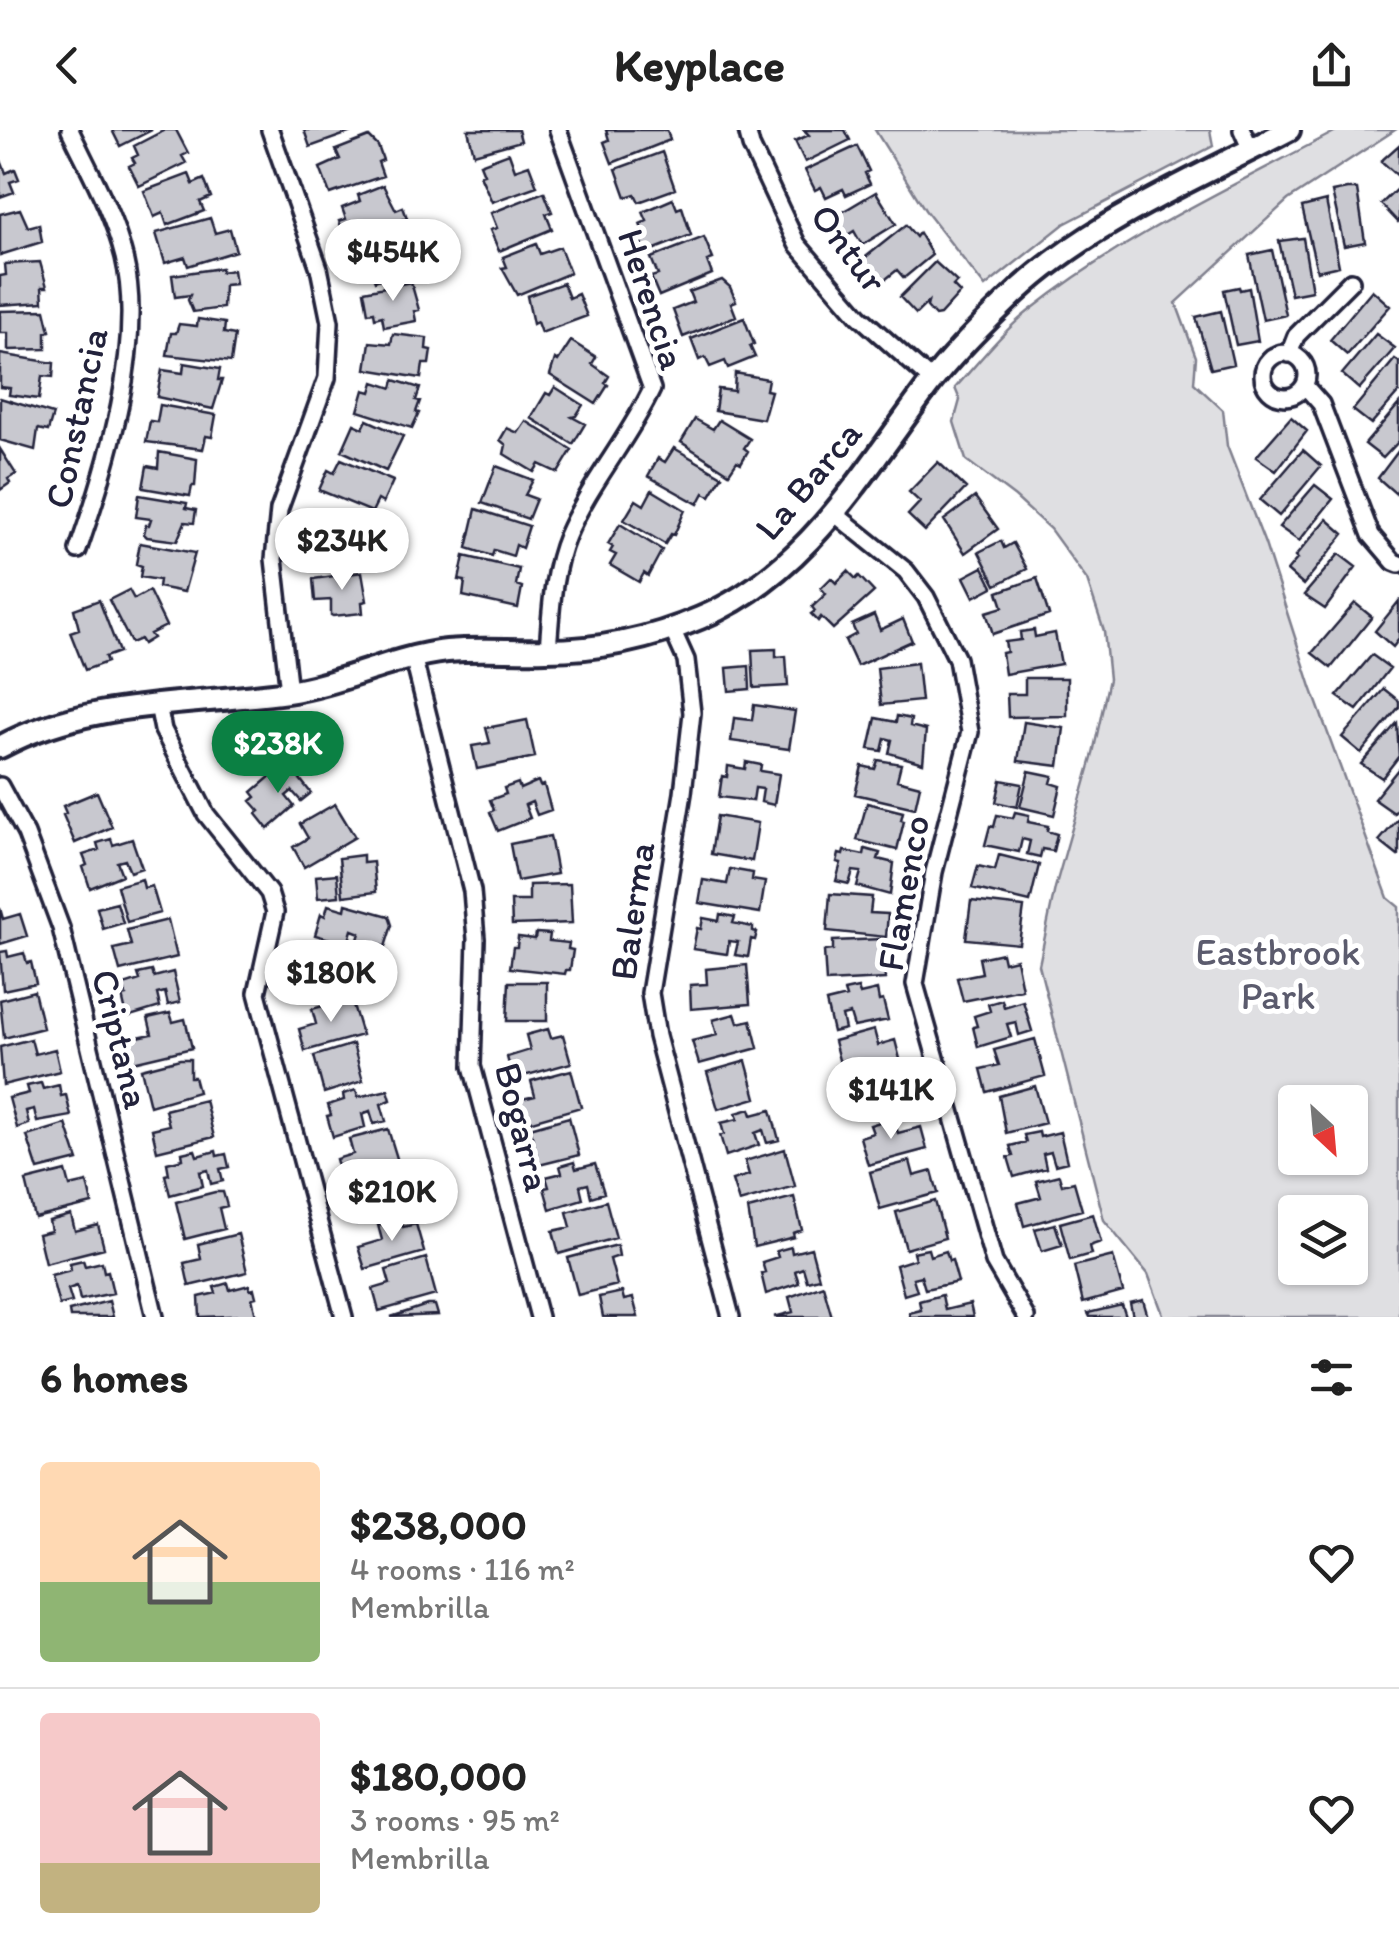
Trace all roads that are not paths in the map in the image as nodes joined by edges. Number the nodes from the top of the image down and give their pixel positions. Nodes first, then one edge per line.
1 (70, 130) edge
2 (270, 130) edge
3 (558, 130) edge
4 (747, 130) edge
5 (1242, 130) edge
6 (1289, 130) edge
7 (1251, 150) junction
8 (1351, 281) dead end
9 (1289, 354) junction
10 (932, 381) junction
11 (1305, 386) junction
12 (834, 512) junction
13 (78, 550) dead end
14 (1399, 564) edge
15 (672, 628) junction
16 (548, 650) junction
17 (413, 656) junction
18 (289, 692) junction
19 (158, 705) junction
20 (0, 746) edge
21 (0, 786) edge
22 (155, 1317) edge
23 (344, 1317) edge
24 (538, 1317) edge
25 (731, 1317) edge
26 (1026, 1317) edge

1 - 13 street, Constancia
2 - 18 street
3 - 16 street, Herencia
4 - 10 street, Ontur
5 - 7 street
6 - 7 street, La Barca
7 - 10 street, La Barca
8 - 9 street
9 - 11 street
9 - 11 street
10 - 12 street, La Barca
11 - 14 street
12 - 15 street, La Barca
12 - 26 street, Flamenco
15 - 16 street, La Barca
15 - 25 street, Balerma
16 - 17 street, La Barca
17 - 18 street, La Barca
17 - 24 street, Bogarra
18 - 19 street, La Barca
19 - 20 street, La Barca
19 - 23 street
21 - 22 street, Criptana

